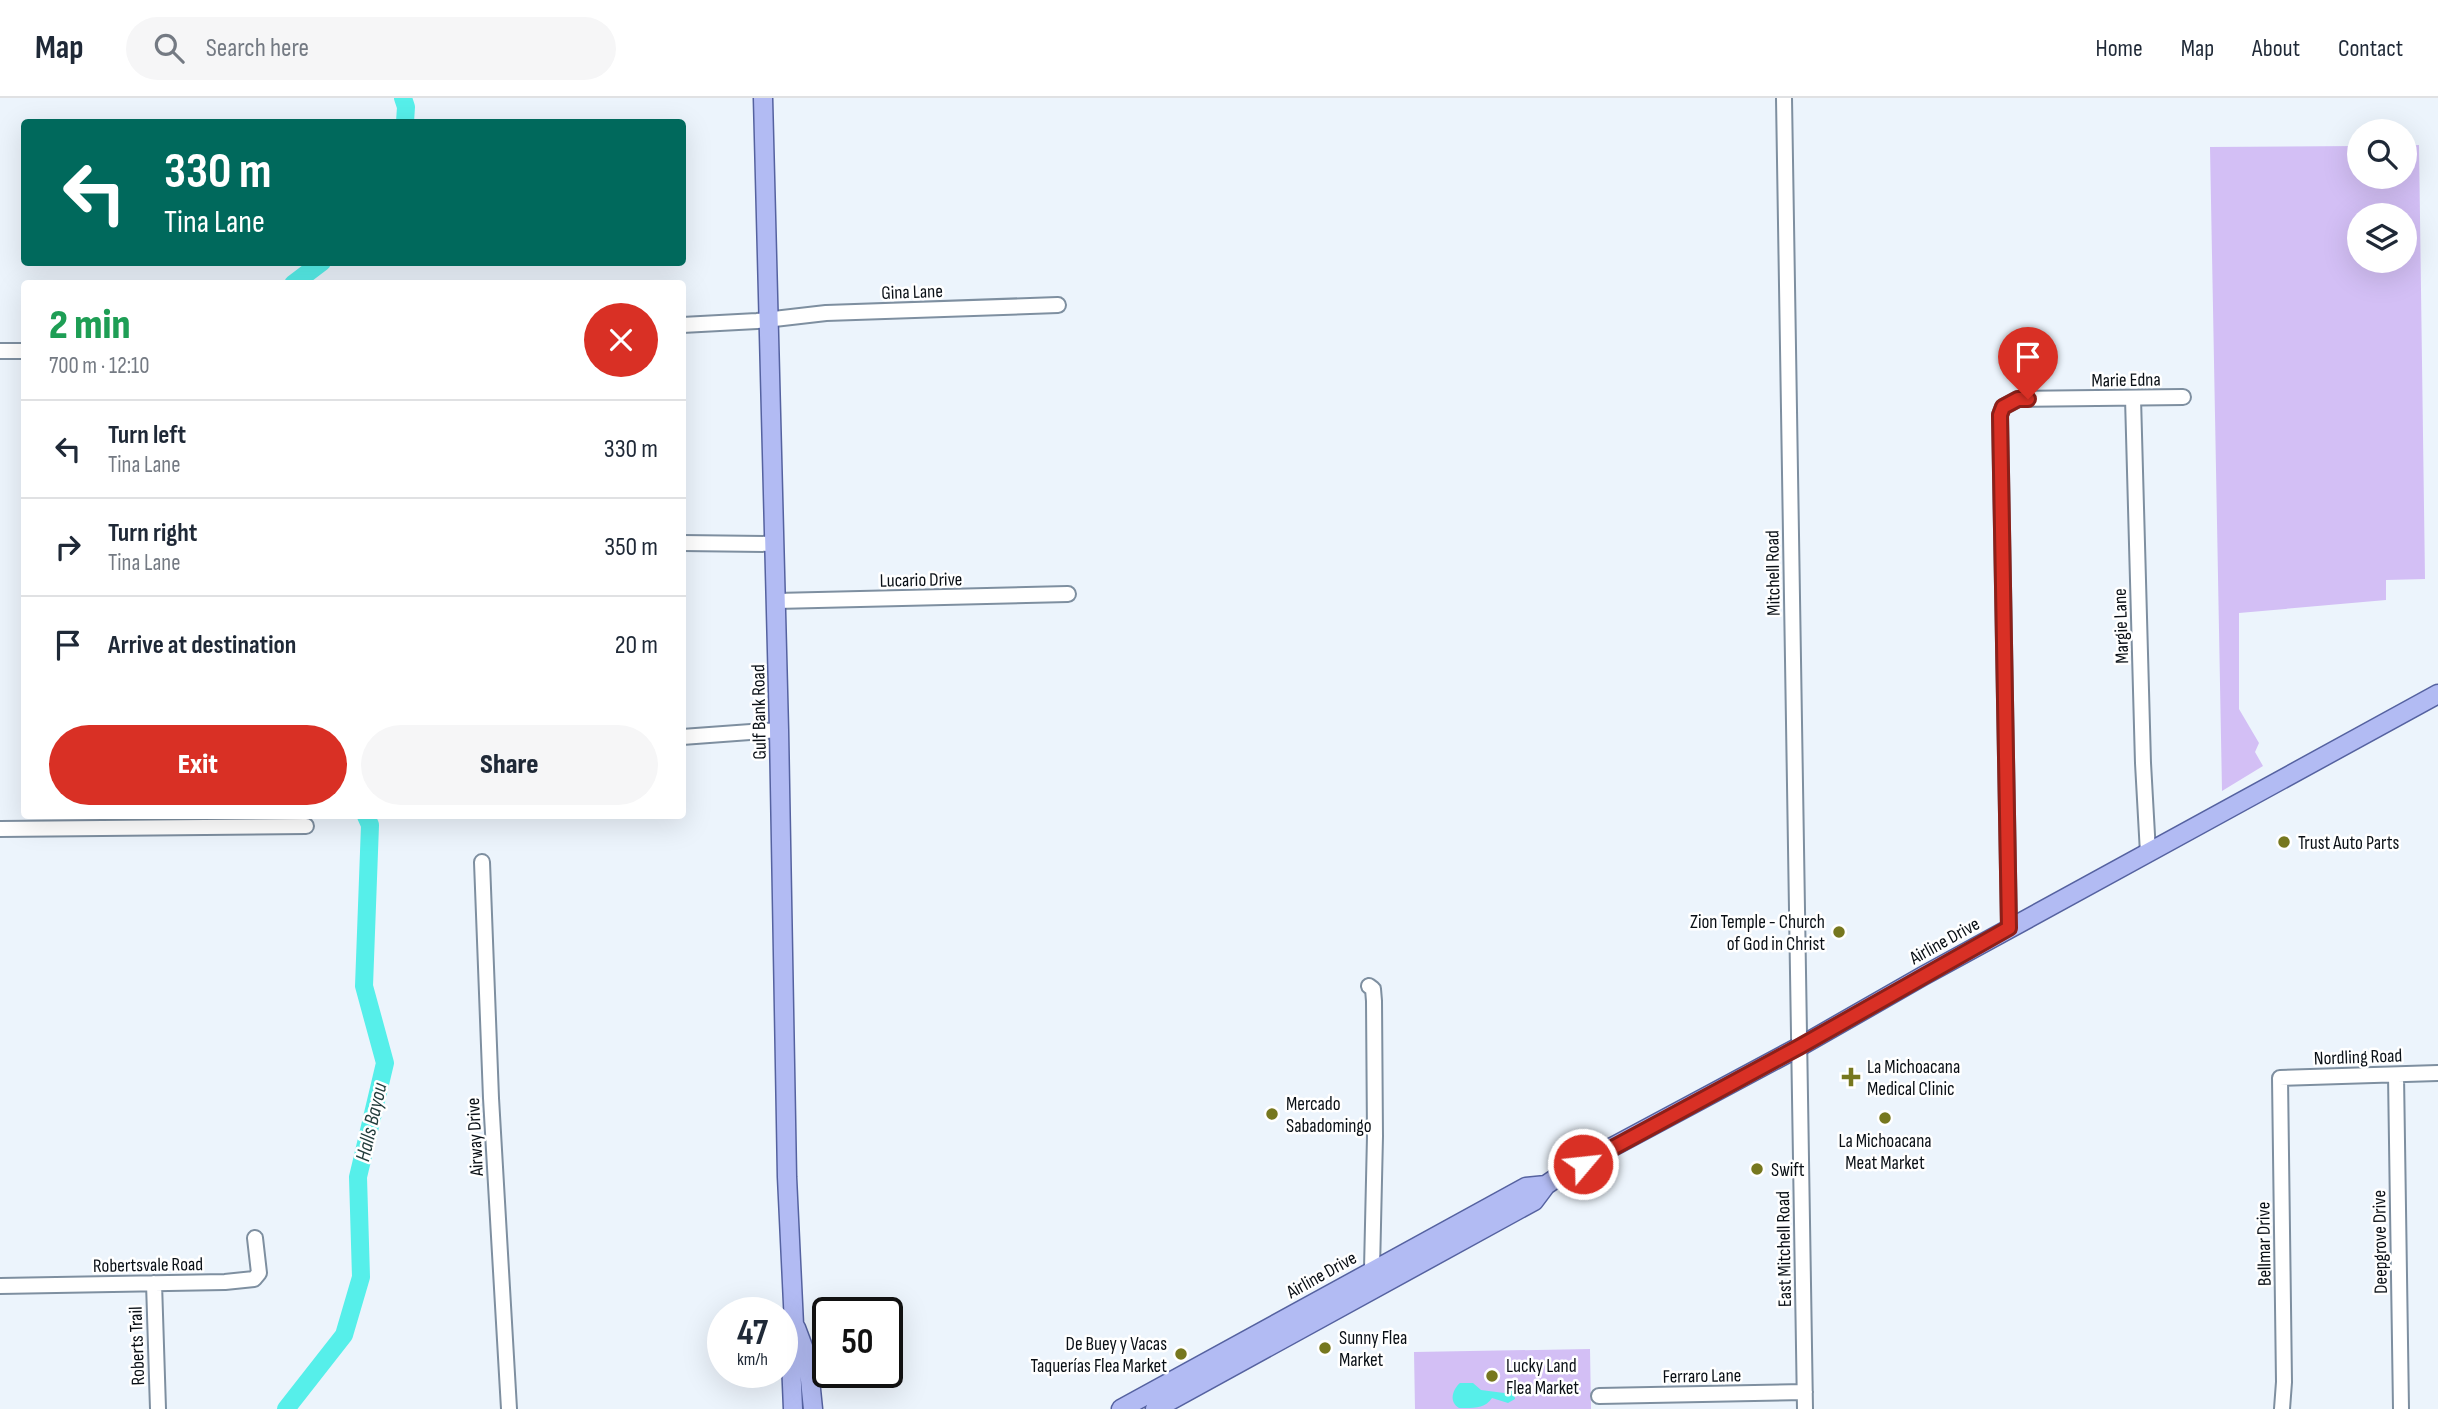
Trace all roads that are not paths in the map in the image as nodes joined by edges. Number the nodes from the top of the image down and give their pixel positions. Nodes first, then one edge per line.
1 (763, 98) edge
2 (1784, 98) edge
3 (1058, 305) dead end
4 (768, 319) junction
5 (686, 325) edge
6 (0, 351) edge
7 (21, 351) edge
8 (2183, 397) dead end
9 (2133, 398) junction
10 (686, 543) edge
11 (774, 544) junction
12 (1068, 594) dead end
13 (776, 601) junction
14 (2438, 694) edge
15 (779, 730) junction
16 (686, 737) edge
17 (306, 827) dead end
18 (0, 829) edge
19 (2148, 853) junction
20 (482, 862) dead end
21 (2009, 928) junction
22 (1369, 986) dead end
23 (1799, 1047) junction
24 (2438, 1073) edge
25 (2396, 1075) junction
26 (2280, 1078) joint
27 (1546, 1185) junction
28 (255, 1238) dead end
29 (1372, 1269) junction
30 (1394, 1278) junction
31 (154, 1283) junction
32 (0, 1286) edge
33 (793, 1297) edge
34 (798, 1335) edge
35 (792, 1388) edge
36 (1805, 1392) junction
37 (1599, 1396) dead end
38 (158, 1409) edge
39 (509, 1409) edge
40 (793, 1409) edge
41 (813, 1409) edge
42 (1121, 1409) edge
43 (1155, 1409) edge
44 (1805, 1409) edge
45 (2282, 1409) edge
46 (2401, 1409) edge

1 - 4 main road, Gulf Bank Road
2 - 23 street, Mitchell Road
3 - 4 street, Gina Lane
4 - 5 street, Gina Lane
4 - 11 main road, Gulf Bank Road
6 - 7 street
8 - 9 street, Marie Edna
9 - 19 street, Margie Lane
9 - 21 street, Marie Edna
10 - 11 street
11 - 13 main road, Gulf Bank Road
12 - 13 street, Lucario Drive
13 - 15 main road, Gulf Bank Road
14 - 19 main road, Airline Drive
15 - 16 street
15 - 33 main road, Gulf Bank Road
17 - 18 street
19 - 21 main road, Airline Drive
20 - 39 street, Airway Drive
21 - 23 main road, Airline Drive
22 - 29 street
23 - 27 main road, Airline Drive
23 - 36 street, East Mitchell Road
24 - 25 street, Nordling Road
25 - 26 street, Nordling Road
25 - 46 street, Deepgrove Drive
26 - 45 street, Bellmar Drive
27 - 29 main road, Airline Drive
27 - 30 main road, Airline Drive
28 - 31 street, Robertsvale Road
29 - 30 main road
29 - 42 main road, Airline Drive
30 - 43 main road, Airline Drive
31 - 32 street, Robertsvale Road
31 - 38 street, Roberts Trail
34 - 41 main road, Gulf Bank Road
35 - 40 main road, Gulf Bank Road
36 - 37 street, Ferraro Lane
36 - 44 street, East Mitchell Road

